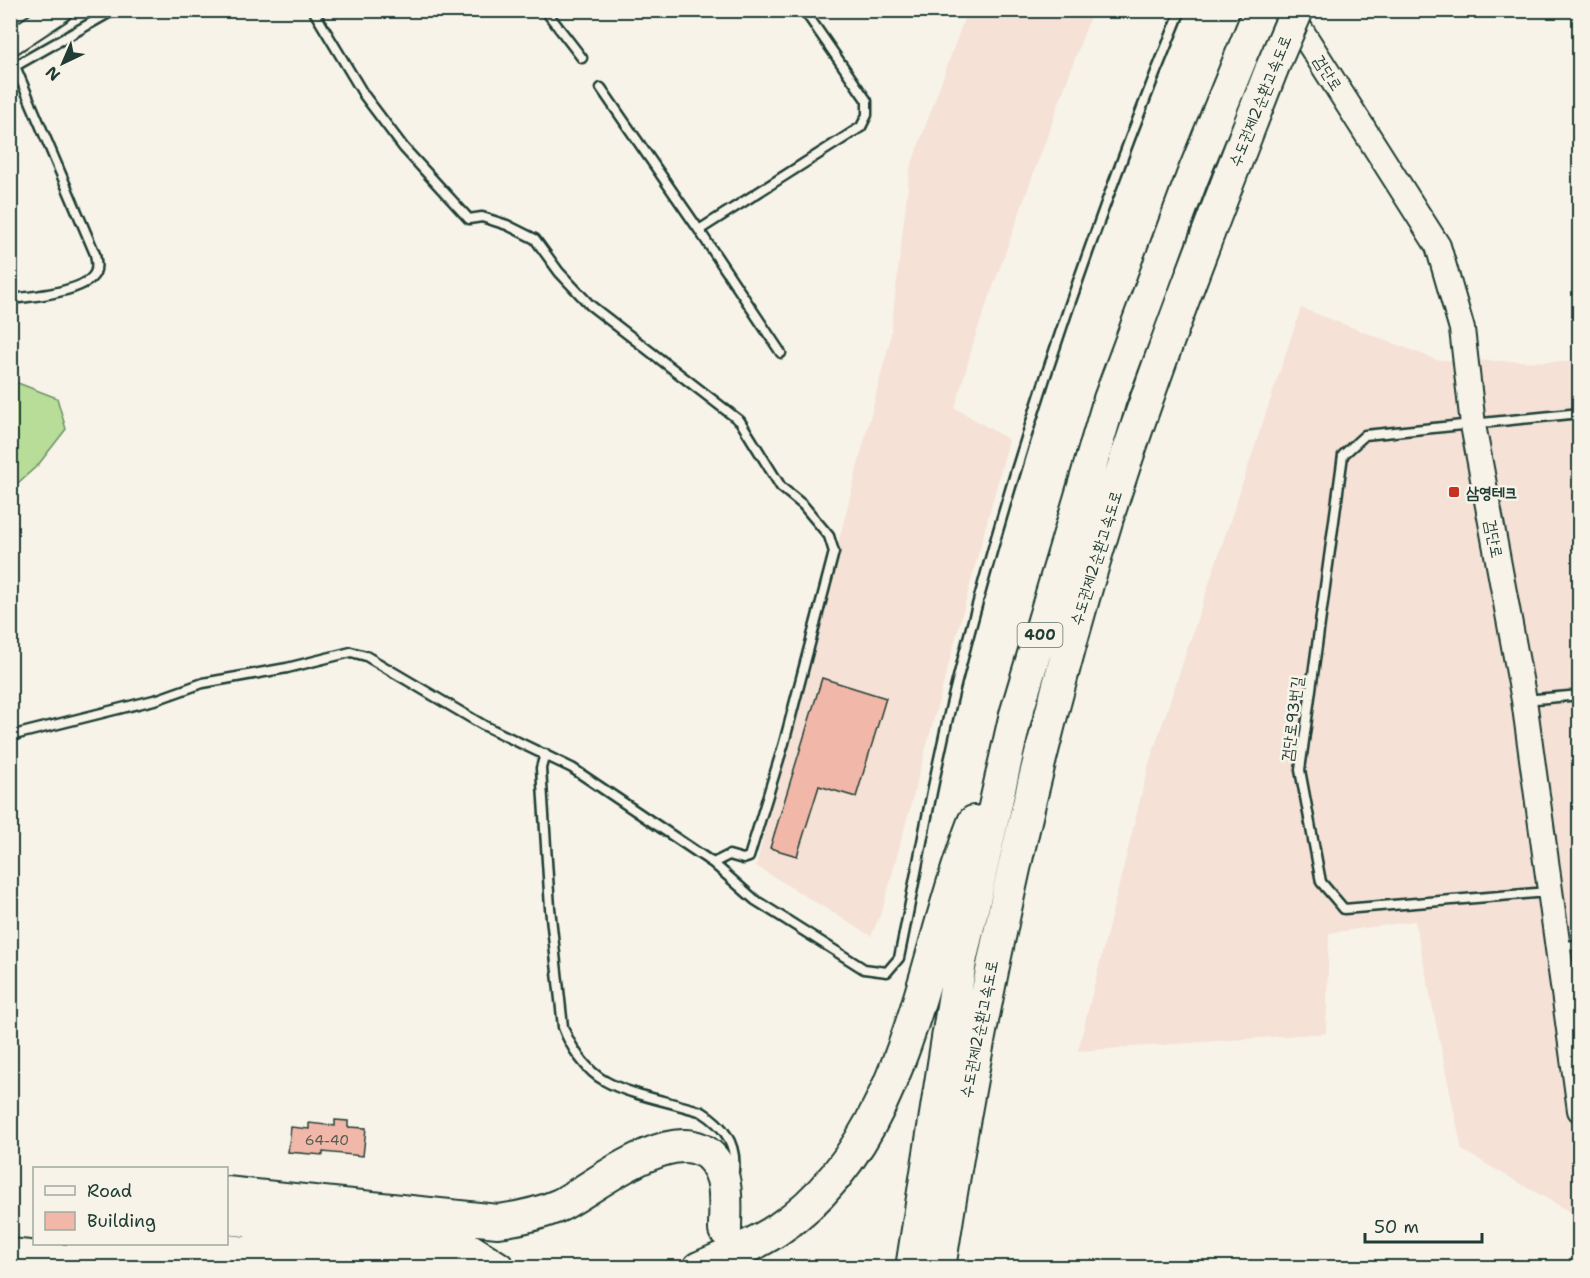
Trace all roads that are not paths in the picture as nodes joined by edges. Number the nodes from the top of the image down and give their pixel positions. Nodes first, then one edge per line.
1 (60, 10) edge
2 (114, 10) edge
3 (313, 10) edge
4 (544, 10) edge
5 (804, 10) edge
6 (1181, 10) edge
7 (1288, 10) edge
8 (1297, 10) edge
9 (1254, 23) edge
10 (10, 43) edge
11 (582, 57) dead end
12 (13, 68) edge
13 (601, 88) dead end
14 (699, 230) junction
15 (10, 299) edge
16 (781, 354) dead end
17 (1580, 413) edge
18 (1473, 425) junction
19 (1580, 695) edge
20 (1524, 700) junction
21 (1015, 718) junction
22 (10, 736) edge
23 (545, 754) junction
24 (713, 863) junction
25 (1552, 891) junction
26 (1569, 945) edge
27 (1580, 1110) edge
28 (228, 1193) edge
29 (228, 1204) edge
30 (725, 1217) joint
31 (228, 1218) edge
32 (228, 1228) edge
33 (10, 1234) edge
34 (33, 1238) edge
35 (228, 1238) edge
36 (174, 1245) edge
37 (10, 1255) edge
38 (76, 1260) edge
39 (96, 1268) edge
40 (129, 1268) edge
41 (277, 1268) edge
42 (387, 1268) edge
43 (450, 1268) edge
44 (470, 1268) edge
45 (487, 1268) edge
46 (498, 1268) edge
47 (699, 1268) edge
48 (912, 1268) edge
49 (939, 1268) edge

1 - 10 main road
2 - 12 lane
3 - 24 lane
4 - 11 lane
5 - 14 lane
6 - 24 lane
7 - 18 main road, 검단로
8 - 49 highway, 수도권제2순환고속도로 / 400, bridge
9 - 21 highway, 수도권제2순환고속도로 / 400
12 - 15 lane
13 - 14 lane
14 - 16 lane
17 - 18 lane
18 - 20 main road, 검단로
18 - 25 lane, 검단로93번길
19 - 20 lane
20 - 25 main road, 검단로
21 - 47 highway
21 - 48 highway, 수도권제2순환고속도로 / 400
22 - 23 lane
23 - 24 lane
23 - 30 lane
25 - 26 main road, 검단로
26 - 27 main road, 검단로
28 - 30 highway
29 - 46 highway
31 - 45 highway
32 - 44 highway
33 - 34 highway
35 - 43 highway
36 - 42 highway
37 - 38 highway
38 - 39 highway
38 - 40 highway
38 - 41 highway

